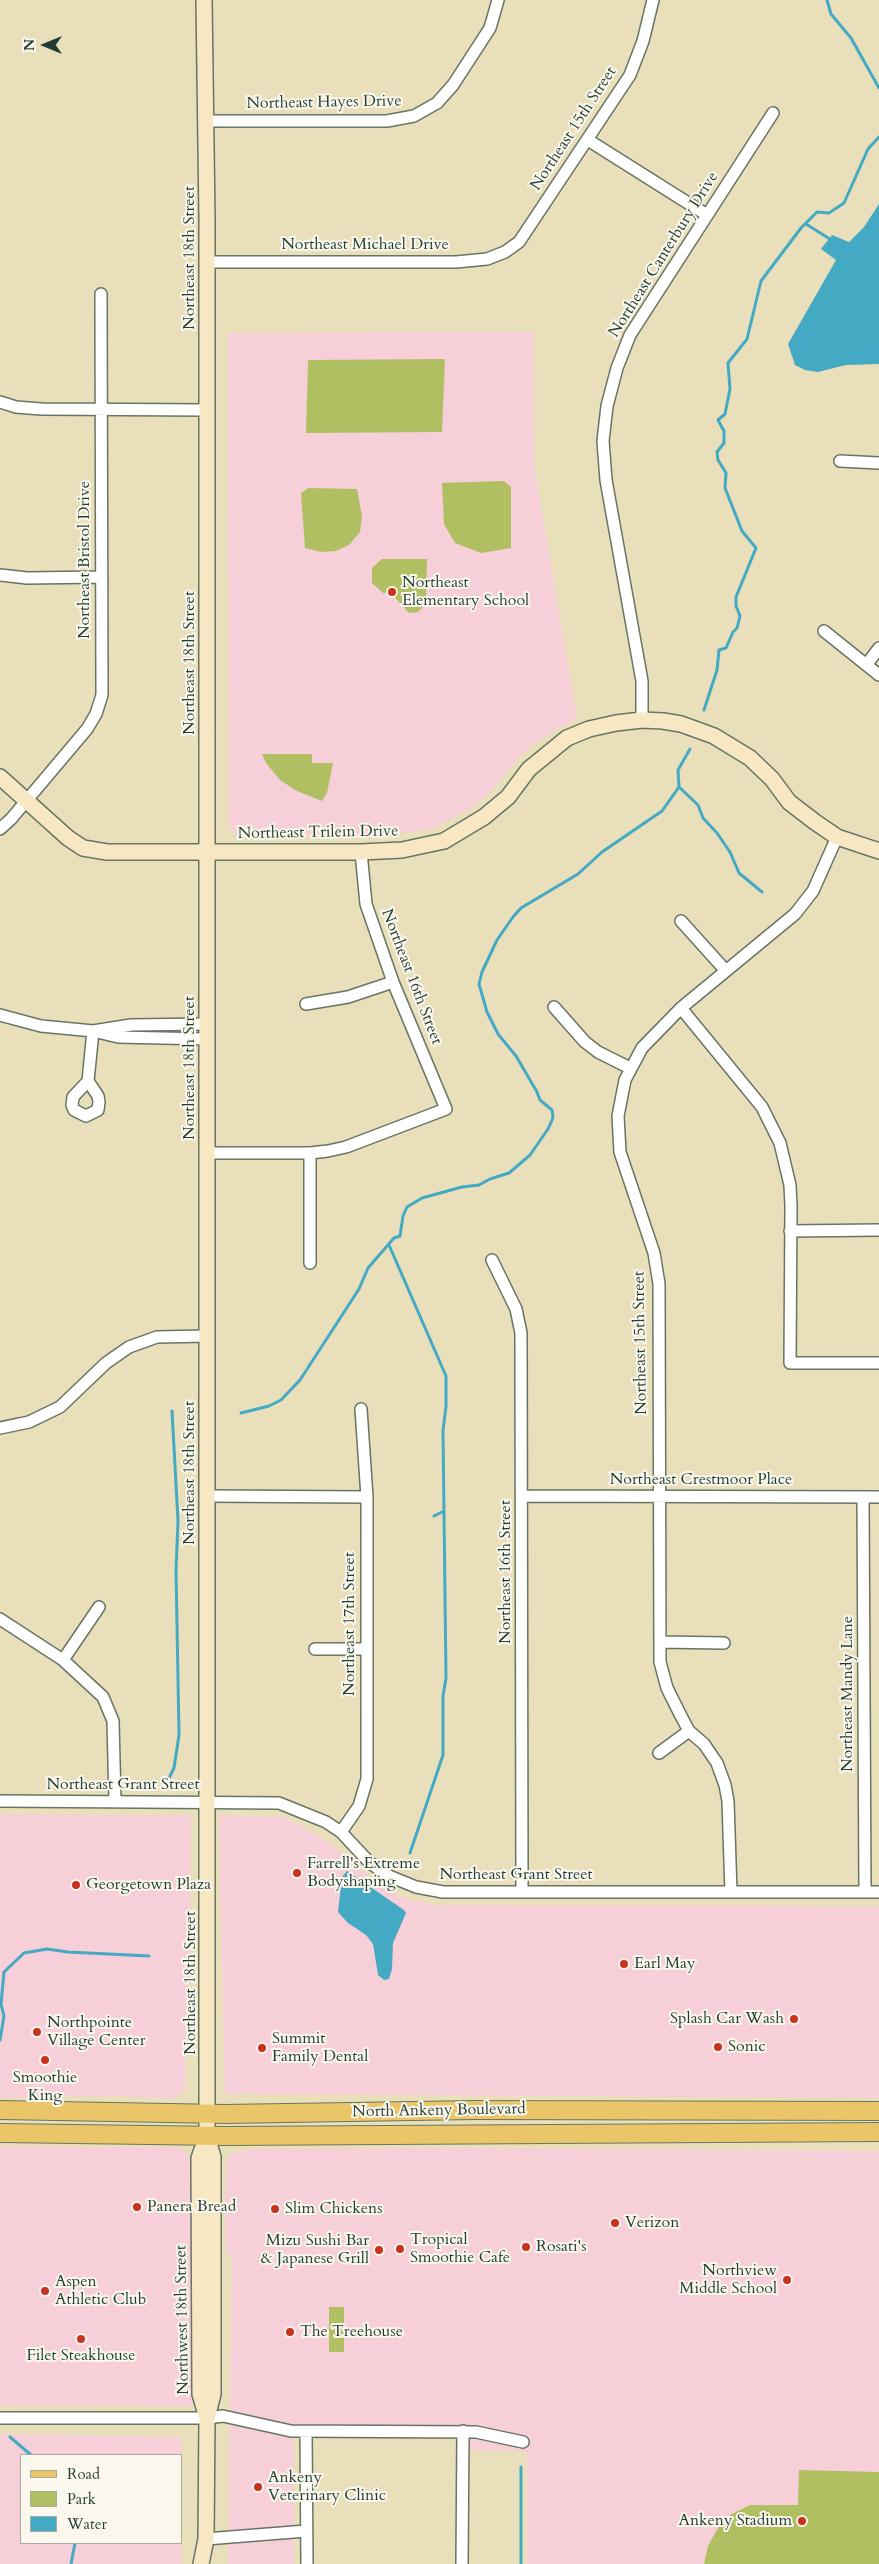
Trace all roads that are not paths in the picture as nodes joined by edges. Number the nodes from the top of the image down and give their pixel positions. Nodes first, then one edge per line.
1 (204, 0) edge
2 (498, 0) edge
3 (653, 0) edge
4 (773, 113) dead end
5 (207, 121) junction
6 (588, 140) junction
7 (707, 215) junction
8 (519, 242) joint
9 (207, 262) junction
10 (100, 294) dead end
11 (0, 402) edge
12 (101, 410) junction
13 (207, 410) junction
14 (840, 461) dead end
15 (879, 463) edge
16 (0, 575) edge
17 (101, 576) junction
18 (824, 631) dead end
19 (879, 648) edge
20 (867, 664) junction
21 (879, 675) edge
22 (642, 720) junction
23 (0, 777) edge
24 (28, 800) junction
25 (0, 829) edge
26 (837, 837) junction
27 (879, 851) edge
28 (208, 852) junction
29 (361, 852) junction
30 (681, 921) dead end
31 (726, 971) junction
32 (393, 982) junction
33 (306, 1004) dead end
34 (554, 1007) dead end
35 (681, 1008) junction
36 (0, 1015) edge
37 (207, 1031) junction
38 (93, 1032) junction
39 (630, 1068) junction
40 (88, 1081) dead end
41 (207, 1153) junction
42 (310, 1154) junction
43 (879, 1230) edge
44 (790, 1231) junction
45 (492, 1260) dead end
46 (310, 1263) dead end
47 (207, 1336) junction
48 (879, 1363) edge
49 (361, 1410) dead end
50 (0, 1428) edge
51 (207, 1496) junction
52 (523, 1496) junction
53 (659, 1496) junction
54 (367, 1497) junction
55 (863, 1497) junction
56 (879, 1497) edge
57 (99, 1607) dead end
58 (0, 1619) edge
59 (660, 1642) junction
60 (724, 1643) dead end
61 (315, 1649) dead end
62 (366, 1649) junction
63 (63, 1660) junction
64 (689, 1731) junction
65 (658, 1753) dead end
66 (0, 1801) edge
67 (115, 1801) junction
68 (208, 1802) junction
69 (341, 1832) junction
70 (522, 1891) junction
71 (731, 1892) junction
72 (865, 1892) junction
73 (879, 1892) edge
74 (0, 2110) edge
75 (879, 2111) edge
76 (207, 2114) junction
77 (879, 2132) edge
78 (0, 2133) edge
79 (207, 2136) junction
80 (0, 2418) edge
81 (206, 2418) junction
82 (463, 2431) junction
83 (306, 2432) junction
84 (523, 2442) dead end
85 (306, 2531) junction
86 (206, 2539) junction
87 (201, 2564) edge
88 (210, 2564) edge
89 (307, 2564) edge
90 (462, 2564) edge

1 - 5 main road, Northeast 18th Street
2 - 5 street, Northeast Hayes Drive
3 - 6 street, Northeast 15th Street
4 - 7 street, Northeast Canterbury Drive
5 - 9 main road, Northeast 18th Street
6 - 7 street
6 - 8 street, Northeast 15th Street
7 - 22 street, Northeast Canterbury Drive
8 - 9 street, Northeast Michael Drive
9 - 13 main road, Northeast 18th Street
10 - 12 street, Northeast Bristol Drive
11 - 12 street
12 - 13 street
12 - 17 street, Northeast Bristol Drive
13 - 28 main road, Northeast 18th Street
14 - 15 street
16 - 17 street
17 - 24 street, Northeast Bristol Drive
18 - 20 street
19 - 20 street
20 - 21 street
22 - 26 main road, Northeast Trilein Drive
22 - 29 main road, Northeast Trilein Drive
23 - 24 main road, Northeast Trilein Drive
24 - 25 street, Northeast Bristol Drive
24 - 28 main road, Northeast Trilein Drive
26 - 27 main road, Northeast Trilein Drive
26 - 31 street, Northeast 15th Street
28 - 29 main road, Northeast Trilein Drive
28 - 37 main road, Northeast 18th Street
29 - 32 street, Northeast 16th Street
30 - 31 street
31 - 35 street, Northeast 15th Street
32 - 33 street
32 - 42 street, Northeast 16th Street
34 - 39 street
35 - 39 street, Northeast 15th Street
35 - 44 street
36 - 38 street
37 - 38 street
37 - 41 main road, Northeast 18th Street
38 - 40 street
39 - 53 street, Northeast 15th Street
41 - 42 street
41 - 47 main road, Northeast 18th Street
42 - 46 street
43 - 44 street
44 - 48 street
45 - 52 street, Northeast 16th Street
47 - 50 street
47 - 51 main road, Northeast 18th Street
49 - 54 street, Northeast 17th Street
51 - 54 street
51 - 68 main road, Northeast 18th Street
52 - 53 street, Northeast Crestmoor Place
52 - 70 street, Northeast 16th Street
53 - 55 street, Northeast Crestmoor Place
53 - 59 street, Northeast 15th Street
54 - 62 street, Northeast 17th Street
55 - 56 street, Northeast Crestmoor Place
55 - 72 street, Northeast Mandy Lane
57 - 63 street
58 - 63 street
59 - 60 street
59 - 64 street, Northeast 15th Street
61 - 62 street
62 - 69 street, Northeast 17th Street
63 - 67 street
64 - 65 street
64 - 71 street, Northeast 15th Street
66 - 67 street, Northeast Grant Street
67 - 68 street, Northeast Grant Street
68 - 69 street, Northeast Grant Street
68 - 76 main road, Northeast 18th Street
69 - 70 street, Northeast Grant Street
70 - 71 street, Northeast Grant Street
71 - 72 street, Northeast Grant Street
72 - 73 street, Northeast Grant Street
74 - 76 main road, North Ankeny Boulevard
75 - 76 main road, North Ankeny Boulevard
76 - 79 main road, Northeast 18th Street
77 - 79 main road, North Ankeny Boulevard
78 - 79 main road, North Ankeny Boulevard
79 - 81 main road, Northwest 18th Street
80 - 81 street
81 - 83 street
81 - 86 main road, Northwest 18th Street
82 - 83 street
82 - 84 street
82 - 90 street
83 - 85 street
85 - 86 street
85 - 89 street
86 - 87 main road, Northwest 18th Street
86 - 88 main road

